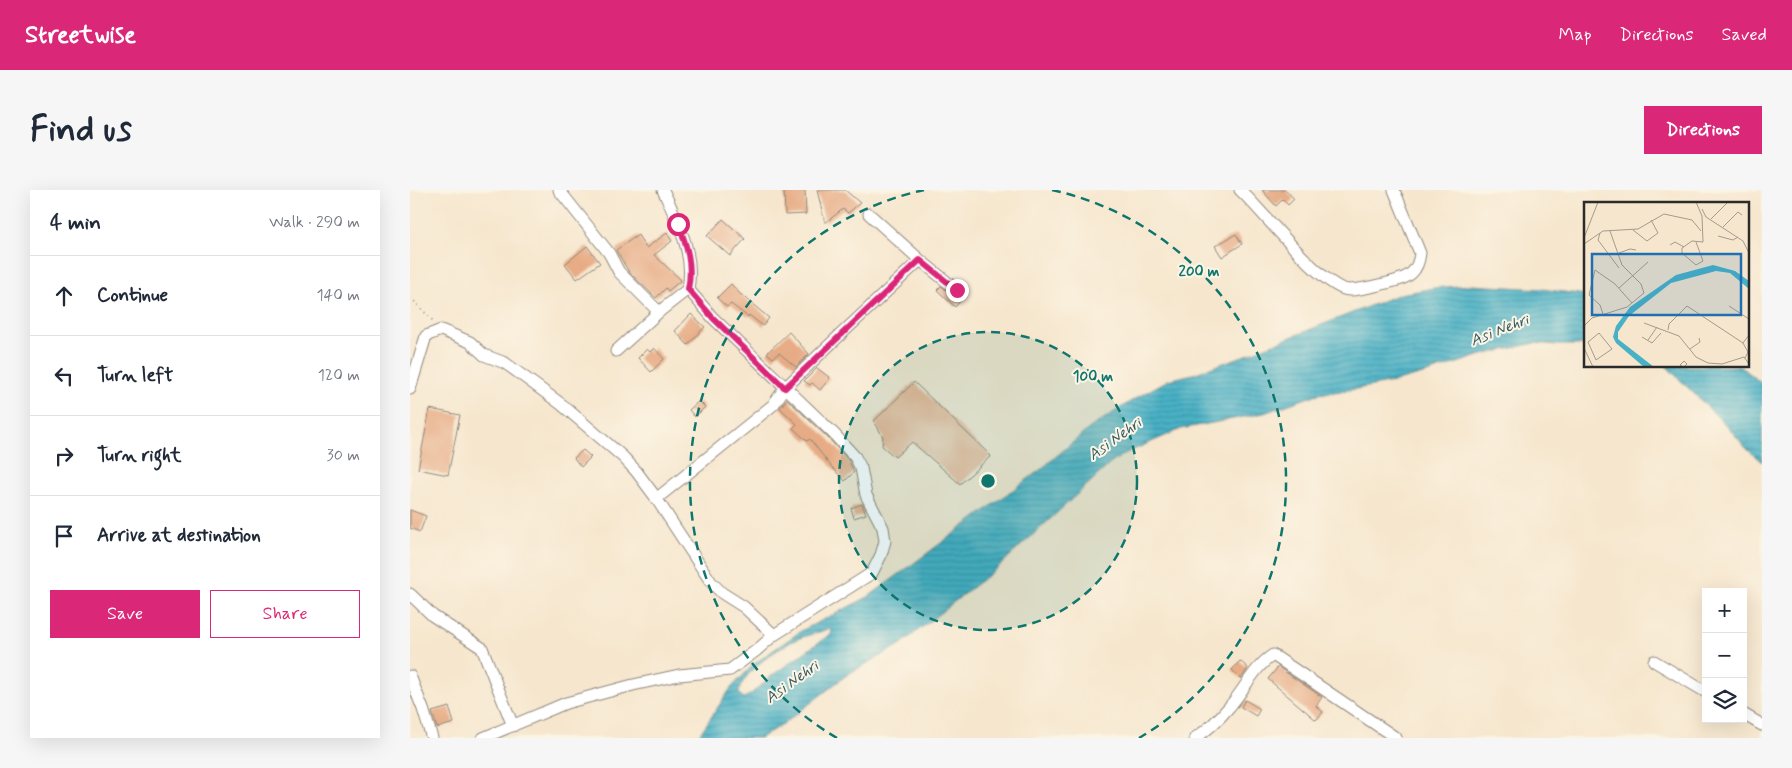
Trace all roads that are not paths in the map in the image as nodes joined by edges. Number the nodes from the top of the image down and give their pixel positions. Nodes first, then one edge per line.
1 (559, 190) edge
2 (663, 190) edge
3 (1240, 190) edge
4 (1394, 190) edge
5 (869, 214) dead end
6 (920, 260) junction
7 (688, 289) junction
8 (957, 290) dead end
9 (659, 312) junction
10 (616, 351) dead end
11 (785, 388) junction
12 (410, 389) edge
13 (656, 499) junction
14 (410, 594) edge
15 (774, 635) junction
16 (1654, 662) dead end
17 (410, 676) edge
18 (1702, 690) edge
19 (1747, 716) edge
20 (1762, 725) edge
21 (513, 726) junction
22 (432, 738) edge
23 (482, 738) edge
24 (1195, 738) edge
25 (1396, 738) edge

1 - 9 street
2 - 7 street
3 - 4 street
5 - 6 street
6 - 8 street
6 - 11 street
7 - 9 street
7 - 11 street
9 - 10 street
11 - 13 street
11 - 15 street
12 - 13 street
13 - 15 street
14 - 21 street
15 - 21 street
16 - 18 street
17 - 22 street
19 - 20 street
21 - 23 street
24 - 25 street

